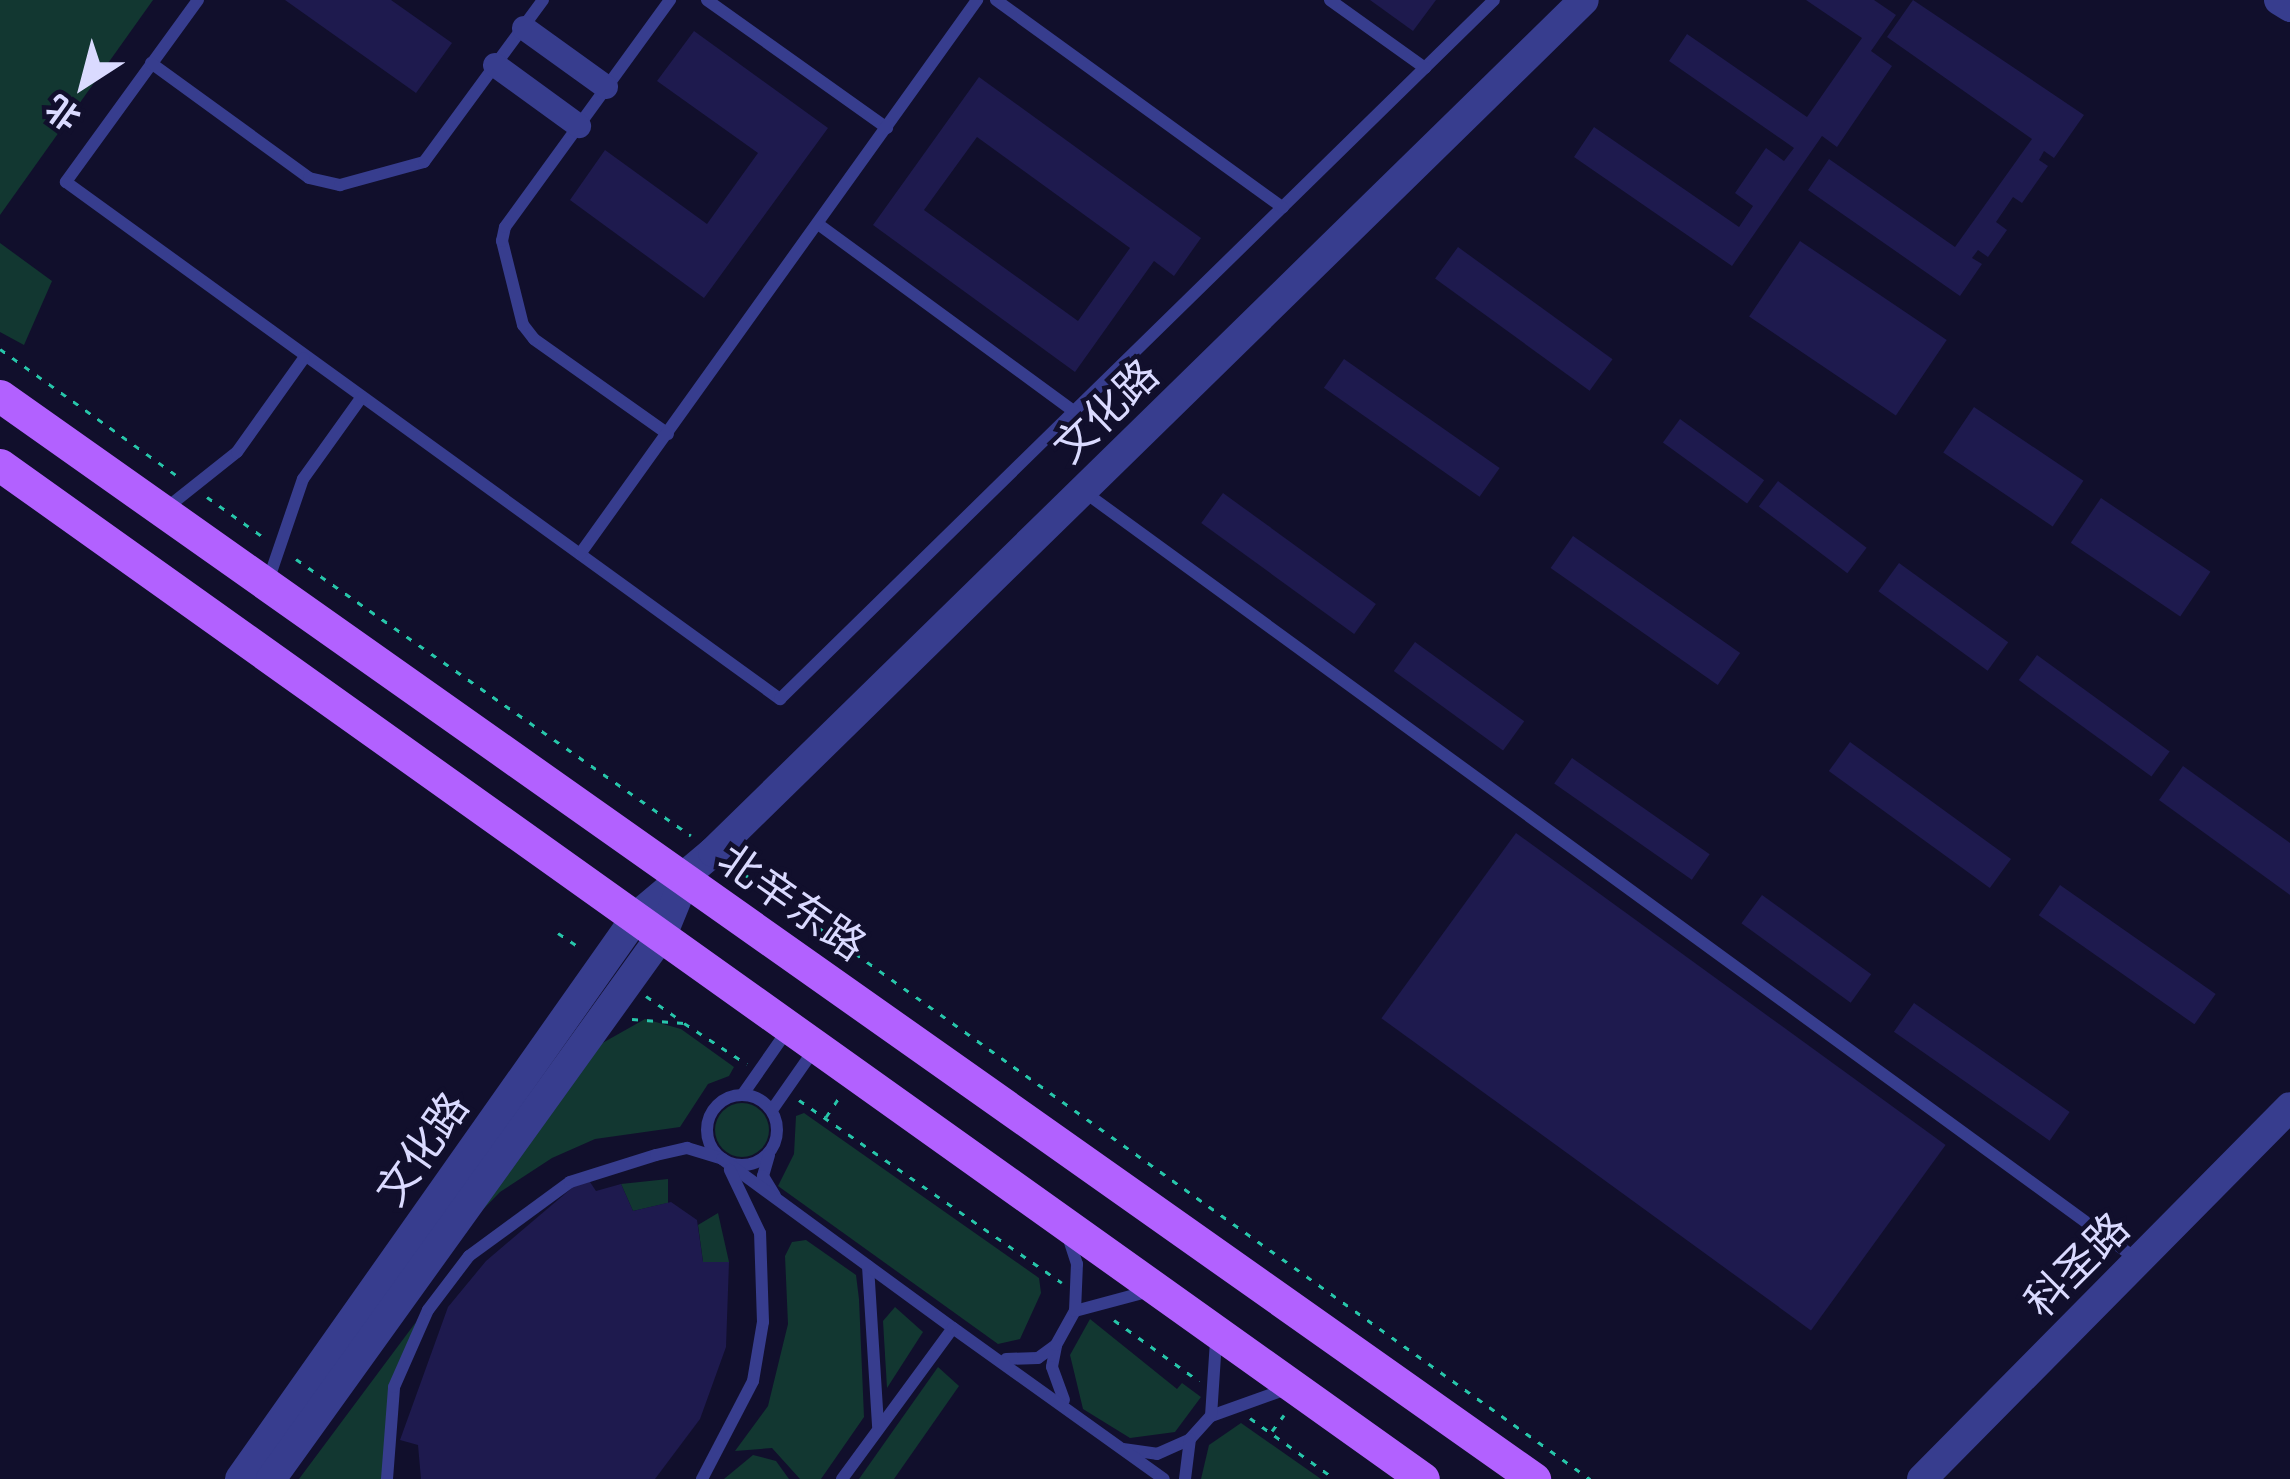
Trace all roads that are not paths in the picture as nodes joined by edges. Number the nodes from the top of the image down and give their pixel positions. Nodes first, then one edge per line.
1 (197, 0) edge
2 (543, 0) edge
3 (670, 0) edge
4 (706, 0) edge
5 (976, 0) edge
6 (996, 0) edge
7 (1330, 0) edge
8 (1494, 0) edge
9 (1584, 0) edge
10 (2279, 0) edge
11 (2290, 8) edge
12 (524, 28) junction
13 (151, 63) junction
14 (495, 65) junction
15 (1426, 68) junction
16 (607, 87) junction
17 (579, 126) junction
18 (887, 128) junction
19 (1283, 208) junction
20 (818, 224) junction
21 (304, 358) junction
22 (0, 396) edge
23 (361, 398) junction
24 (1075, 412) junction
25 (668, 434) junction
26 (0, 465) edge
27 (1082, 491) junction
28 (163, 511) junction
29 (580, 554) junction
30 (267, 585) junction
31 (685, 879) junction
32 (650, 926) junction
33 (803, 1037) junction
34 (742, 1094) junction
35 (2290, 1107) edge
36 (772, 1110) junction
37 (707, 1122) junction
38 (2290, 1134) edge
39 (687, 1148) junction
40 (770, 1153) junction
41 (722, 1159) junction
42 (782, 1207) junction
43 (1064, 1223) junction
44 (2139, 1260) junction
45 (868, 1266) junction
46 (1165, 1295) junction
47 (1075, 1310) junction
48 (953, 1328) junction
49 (1212, 1328) junction
50 (1057, 1345) junction
51 (984, 1348) junction
52 (1293, 1387) junction
53 (1211, 1416) junction
54 (1082, 1419) junction
55 (878, 1428) junction
56 (1190, 1438) junction
57 (1122, 1448) junction
58 (240, 1479) edge
59 (271, 1479) edge
60 (387, 1479) edge
61 (702, 1479) edge
62 (842, 1479) edge
63 (1164, 1479) edge
64 (1185, 1479) edge
65 (1423, 1479) edge
66 (1534, 1479) edge
67 (1922, 1479) edge
68 (1951, 1479) edge

1 - 13 lane
2 - 12 lane
3 - 16 lane
4 - 18 lane
5 - 18 lane
6 - 19 lane
7 - 15 lane
8 - 15 lane
9 - 27 street, 文化路
10 - 11 street
12 - 14 lane
12 - 16 street
13 - 14 lane
13 - 21 lane
14 - 17 street
15 - 19 lane
16 - 17 lane
17 - 25 lane
18 - 20 lane
19 - 24 lane
20 - 24 lane
20 - 25 lane
21 - 23 lane
21 - 28 lane
22 - 28 main road, 北辛东路
23 - 29 lane
23 - 30 lane
24 - 29 lane
25 - 29 lane
26 - 32 main road
27 - 31 street, 文化路
27 - 44 lane
28 - 30 main road, 北辛东路
30 - 31 main road, 北辛东路
31 - 32 street, 文化路
31 - 66 main road, 北辛东路
32 - 33 main road
32 - 58 street, 文化路
32 - 59 street, 文化路
33 - 34 lane
33 - 36 lane
33 - 43 main road
34 - 36 lane
34 - 37 lane
35 - 44 street, 科圣路
36 - 40 lane
37 - 39 lane
37 - 41 lane
38 - 68 street, 科圣路
39 - 41 lane
39 - 60 lane
40 - 41 lane
40 - 42 lane
41 - 42 lane
41 - 61 lane
42 - 45 lane
43 - 46 main road
43 - 47 lane
44 - 67 street, 科圣路
45 - 48 lane
45 - 55 lane
46 - 47 lane
46 - 49 main road
47 - 50 lane
48 - 51 lane
48 - 55 lane
49 - 52 main road
49 - 53 lane
50 - 51 lane
50 - 54 lane
51 - 54 lane
52 - 53 lane
52 - 65 main road
53 - 56 lane
54 - 57 lane
55 - 62 lane
56 - 57 lane
56 - 64 lane
57 - 63 lane

